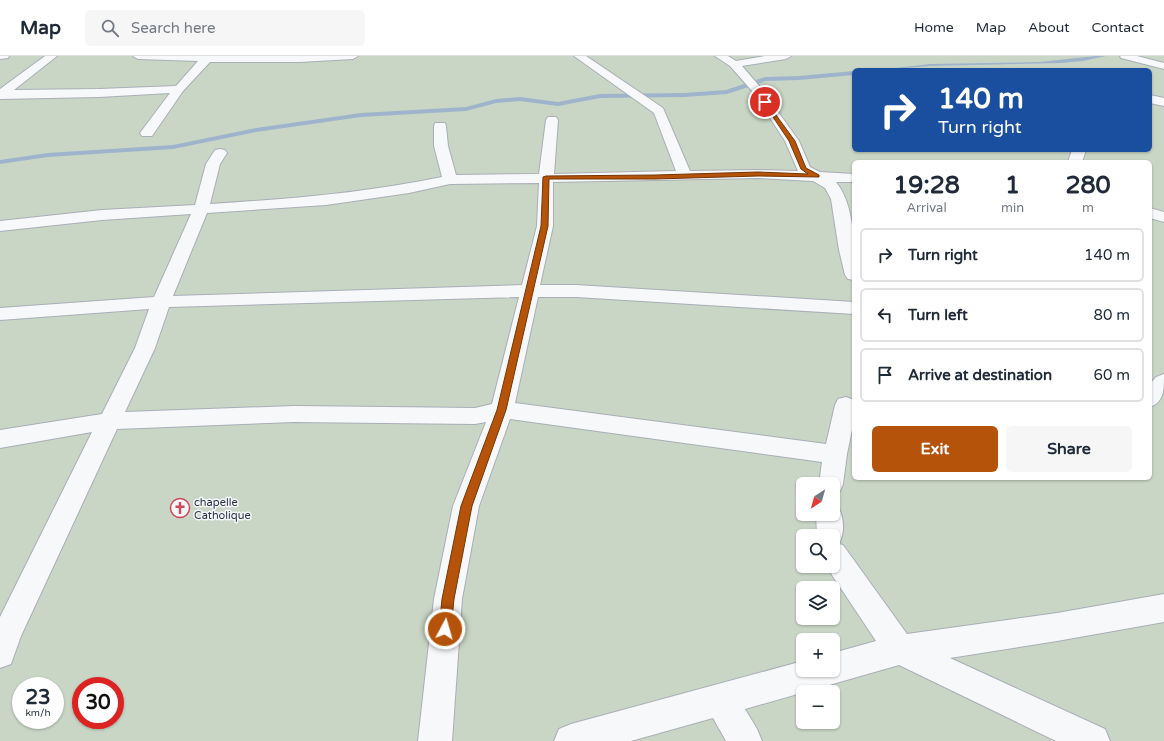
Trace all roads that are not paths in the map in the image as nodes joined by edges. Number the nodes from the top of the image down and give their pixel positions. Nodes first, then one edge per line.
1 (0, 56) edge
2 (4, 56) edge
3 (52, 56) edge
4 (138, 56) edge
5 (353, 56) edge
6 (579, 56) edge
7 (720, 56) edge
8 (786, 56) edge
9 (1125, 56) edge
10 (207, 58) edge
11 (308, 58) edge
12 (734, 64) junction
13 (1164, 66) edge
14 (179, 89) junction
15 (1, 94) edge
16 (1152, 99) edge
17 (1164, 102) edge
18 (552, 120) dead end
19 (440, 126) dead end
20 (147, 133) dead end
21 (220, 153) dead end
22 (684, 176) junction
23 (816, 176) junction
24 (546, 177) junction
25 (852, 178) edge
26 (450, 180) junction
27 (201, 210) junction
28 (1152, 214) edge
29 (1164, 217) edge
30 (0, 226) edge
31 (852, 268) edge
32 (530, 291) junction
33 (161, 302) junction
34 (852, 308) edge
35 (0, 314) edge
36 (1164, 382) edge
37 (1152, 397) edge
38 (1152, 400) edge
39 (846, 405) dead end
40 (1164, 406) edge
41 (502, 410) junction
42 (110, 421) junction
43 (0, 439) edge
44 (834, 454) junction
45 (832, 477) edge
46 (840, 564) edge
47 (1164, 608) edge
48 (3, 639) edge
49 (900, 650) junction
50 (840, 667) edge
51 (805, 677) edge
52 (721, 701) junction
53 (435, 741) edge
54 (571, 741) edge
55 (745, 741) edge
56 (1093, 741) edge

1 - 2 street
3 - 15 street
4 - 10 street
5 - 11 street
6 - 22 street
7 - 12 street
8 - 12 street
9 - 13 street
10 - 11 street
10 - 14 street
12 - 23 street
14 - 15 street
14 - 20 street
16 - 17 street
18 - 24 street
19 - 26 street
21 - 27 street
22 - 23 street
22 - 24 street
23 - 25 street
23 - 31 street
24 - 26 street
24 - 32 street
26 - 27 street
27 - 30 street
27 - 33 street
28 - 29 street
32 - 33 street
32 - 34 street
32 - 41 street
33 - 35 street
33 - 42 street
36 - 37 street
38 - 40 street
39 - 44 street
41 - 42 street
41 - 44 street
41 - 53 street
42 - 43 street
42 - 48 street
44 - 45 street
46 - 49 street
47 - 49 street
49 - 50 street
49 - 56 street
51 - 52 street
52 - 54 street
52 - 55 street

